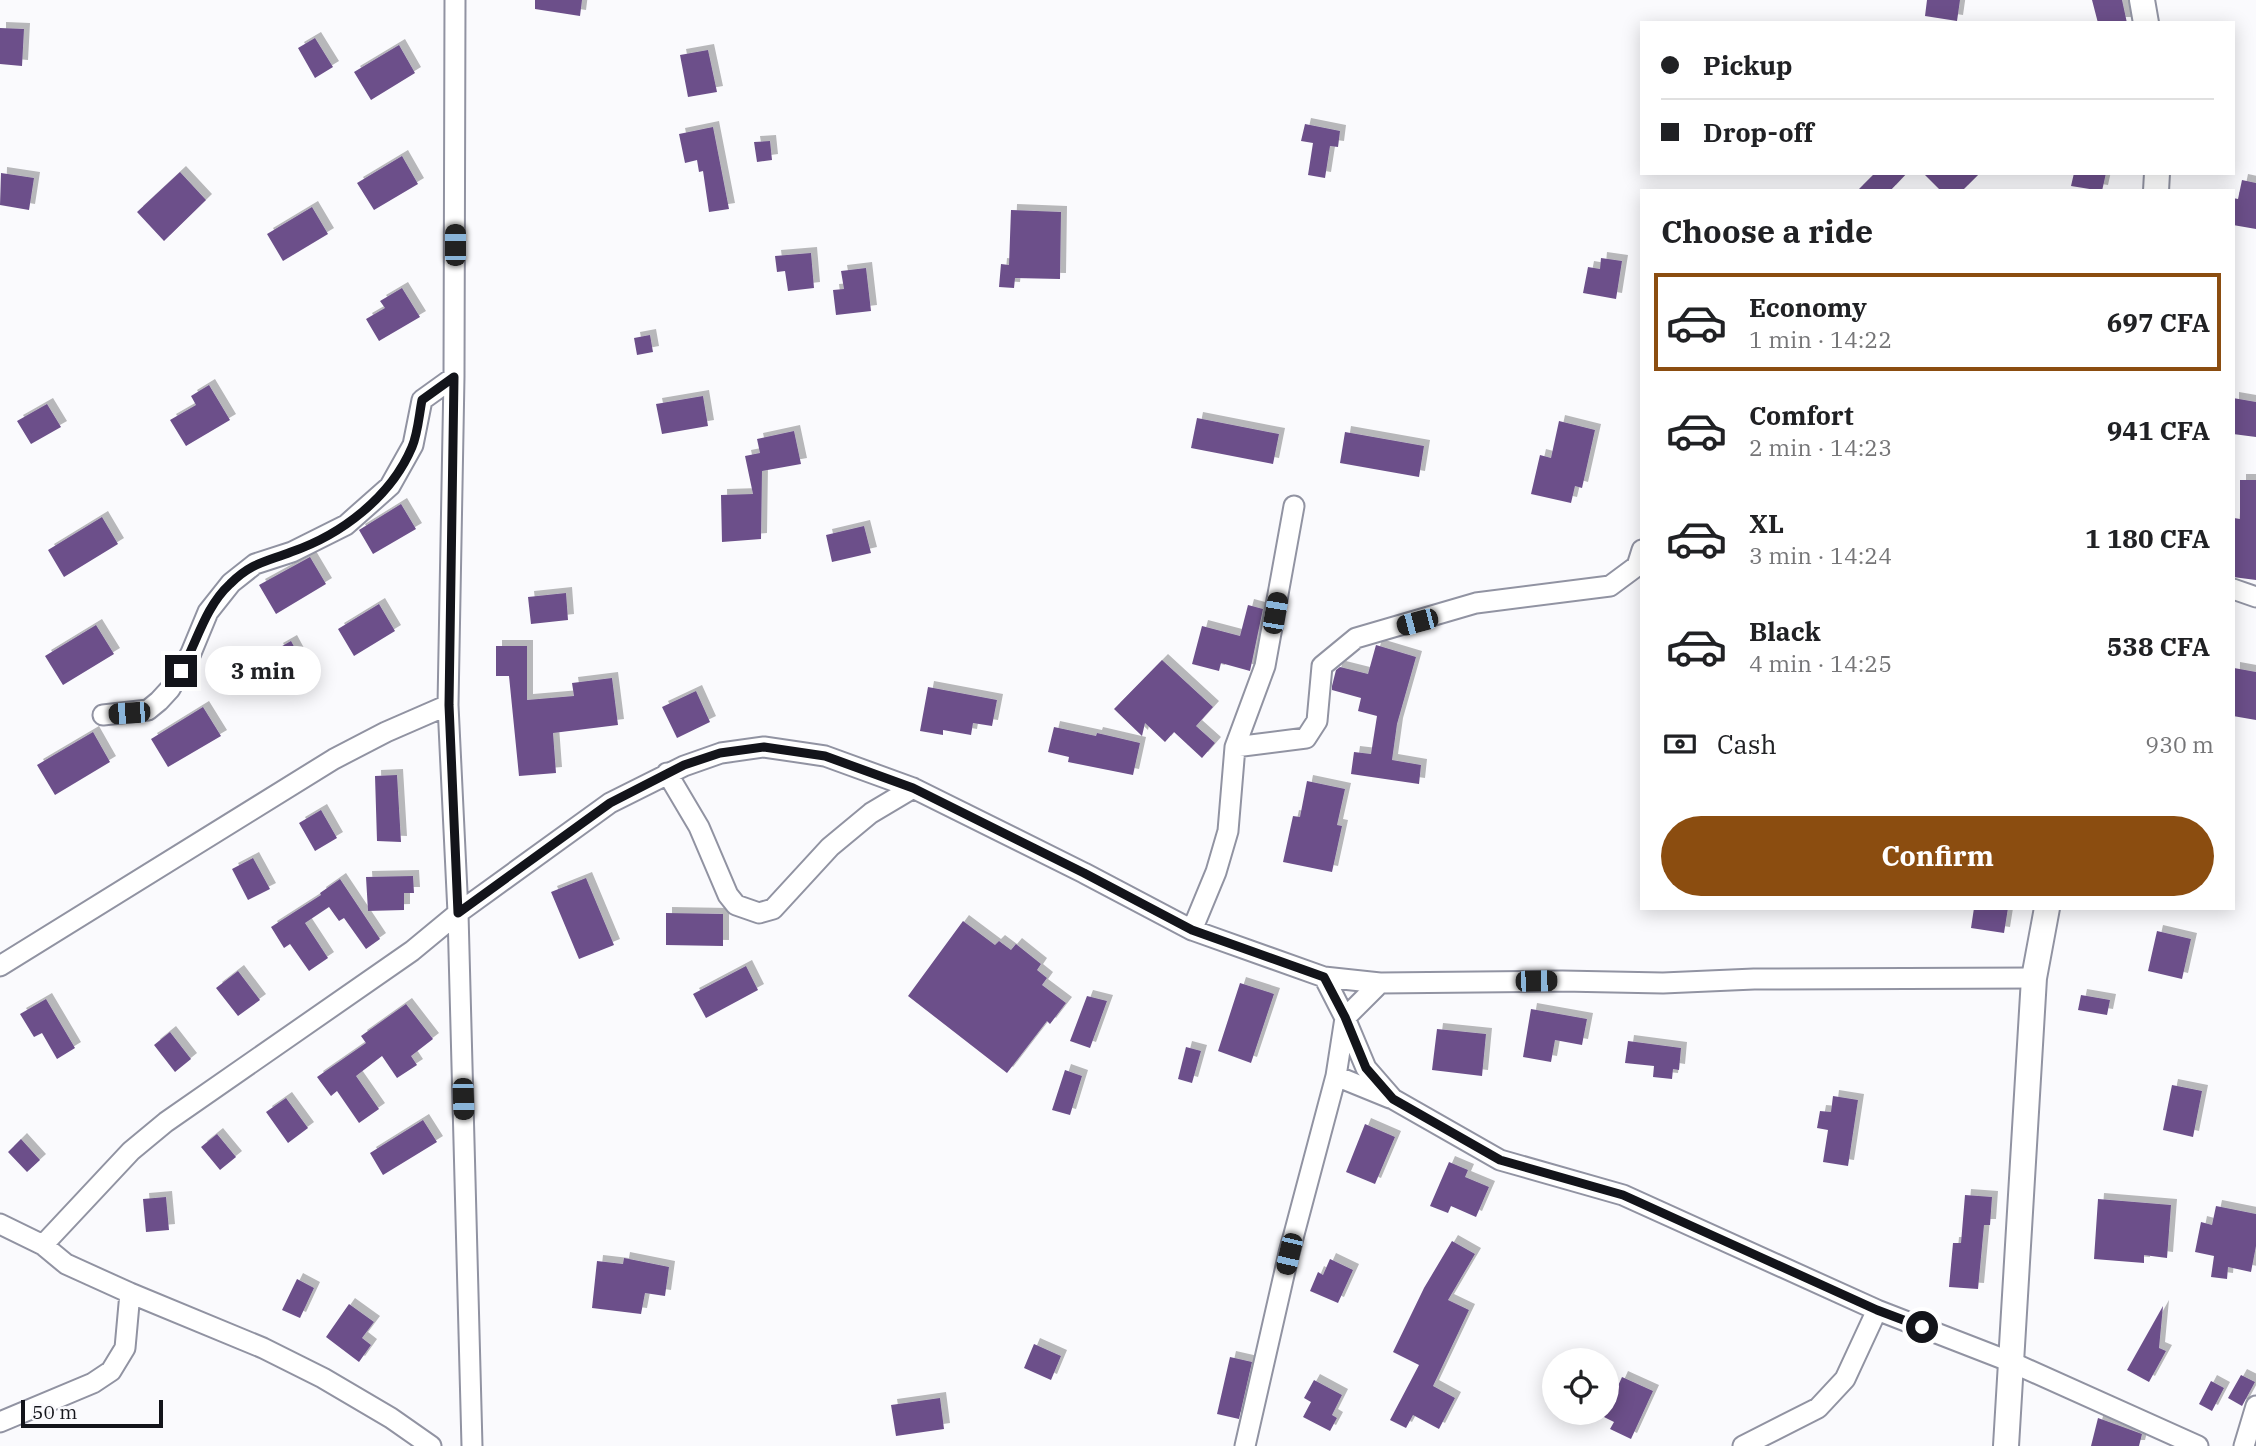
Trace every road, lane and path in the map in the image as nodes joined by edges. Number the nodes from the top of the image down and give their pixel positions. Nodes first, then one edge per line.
1 (454, 0) edge
2 (2142, 0) edge
3 (2146, 21) edge
4 (454, 377) junction
5 (1294, 506) dead end
6 (1640, 556) edge
7 (2235, 590) edge
8 (2256, 597) edge
9 (449, 705) junction
10 (103, 715) dead end
11 (1235, 747) junction
12 (667, 773) junction
13 (913, 788) junction
14 (2047, 910) edge
15 (458, 913) junction
16 (1192, 930) junction
17 (0, 966) edge
18 (1324, 977) junction
19 (2034, 978) junction
20 (1380, 983) junction
21 (1345, 1017) junction
22 (1336, 1076) junction
23 (1393, 1099) junction
24 (0, 1224) edge
25 (43, 1245) junction
26 (130, 1293) junction
27 (1877, 1310) junction
28 (2011, 1362) junction
29 (2256, 1406) edge
30 (0, 1422) edge
31 (431, 1446) edge
32 (471, 1446) edge
33 (1245, 1446) edge
34 (1743, 1446) edge
35 (2006, 1446) edge
36 (2198, 1446) edge
37 (2244, 1446) edge

1 - 4 street
2 - 3 street
4 - 9 street
4 - 10 street
5 - 11 street
6 - 11 street
7 - 8 street
9 - 15 street
9 - 17 street
11 - 16 street
12 - 13 street
12 - 13 street
12 - 15 street
13 - 16 street
14 - 19 street
15 - 25 street
15 - 32 street
16 - 18 street
18 - 20 street
18 - 21 street
19 - 20 street
19 - 28 street
20 - 21 street
21 - 22 street
21 - 23 street
22 - 23 street
22 - 33 street
23 - 27 street
24 - 25 street
25 - 26 street
26 - 30 street
26 - 31 street
27 - 28 street
27 - 34 street
28 - 35 street
28 - 36 street
29 - 37 street

